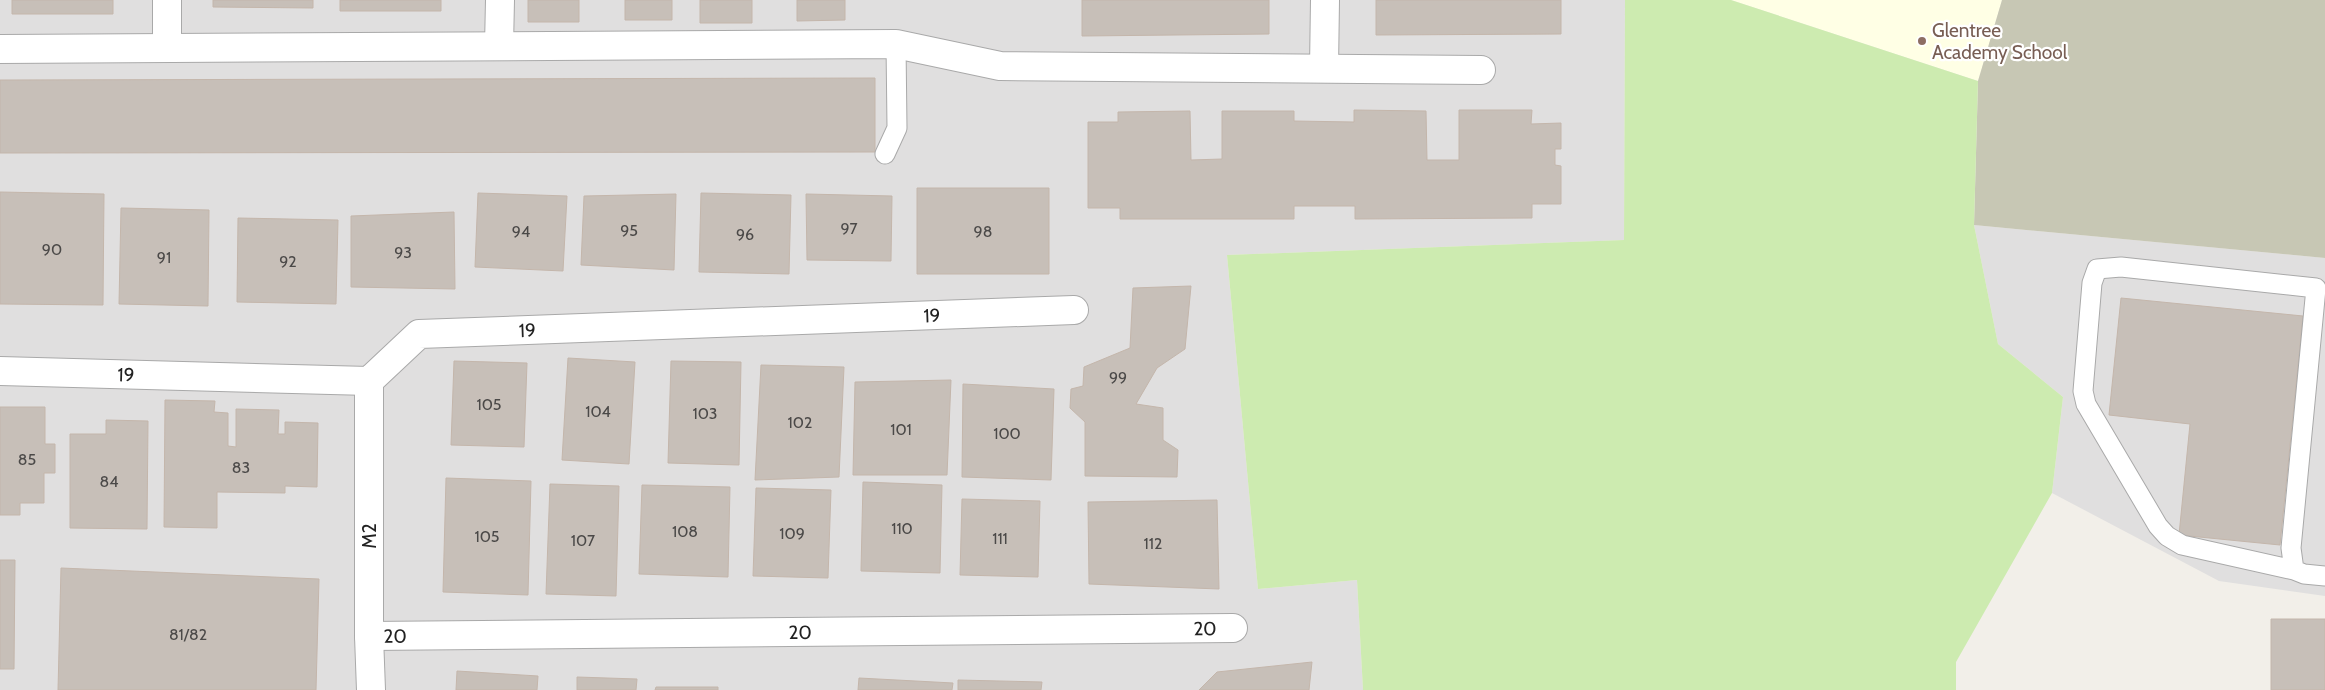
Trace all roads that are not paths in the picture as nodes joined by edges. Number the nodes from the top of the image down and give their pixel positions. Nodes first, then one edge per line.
1 (166, 0) edge
2 (500, 0) edge
3 (1325, 0) edge
4 (896, 44) junction
5 (499, 46) junction
6 (167, 48) junction
7 (0, 49) edge
8 (1324, 68) junction
9 (1481, 70) dead end
10 (885, 154) dead end
11 (2320, 289) edge
12 (1074, 310) dead end
13 (0, 372) edge
14 (369, 381) junction
15 (2294, 570) junction
16 (2325, 576) edge
17 (1232, 628) dead end
18 (369, 636) junction
19 (371, 690) edge

1 - 6 street
2 - 5 street
3 - 8 street
4 - 5 street
4 - 8 street
4 - 10 lane
5 - 6 street
6 - 7 street
8 - 9 street
11 - 15 lane
11 - 15 lane
12 - 14 street, 19
13 - 14 street, 19
14 - 18 street, M2
15 - 16 lane
17 - 18 street, 20
18 - 19 street, M2

